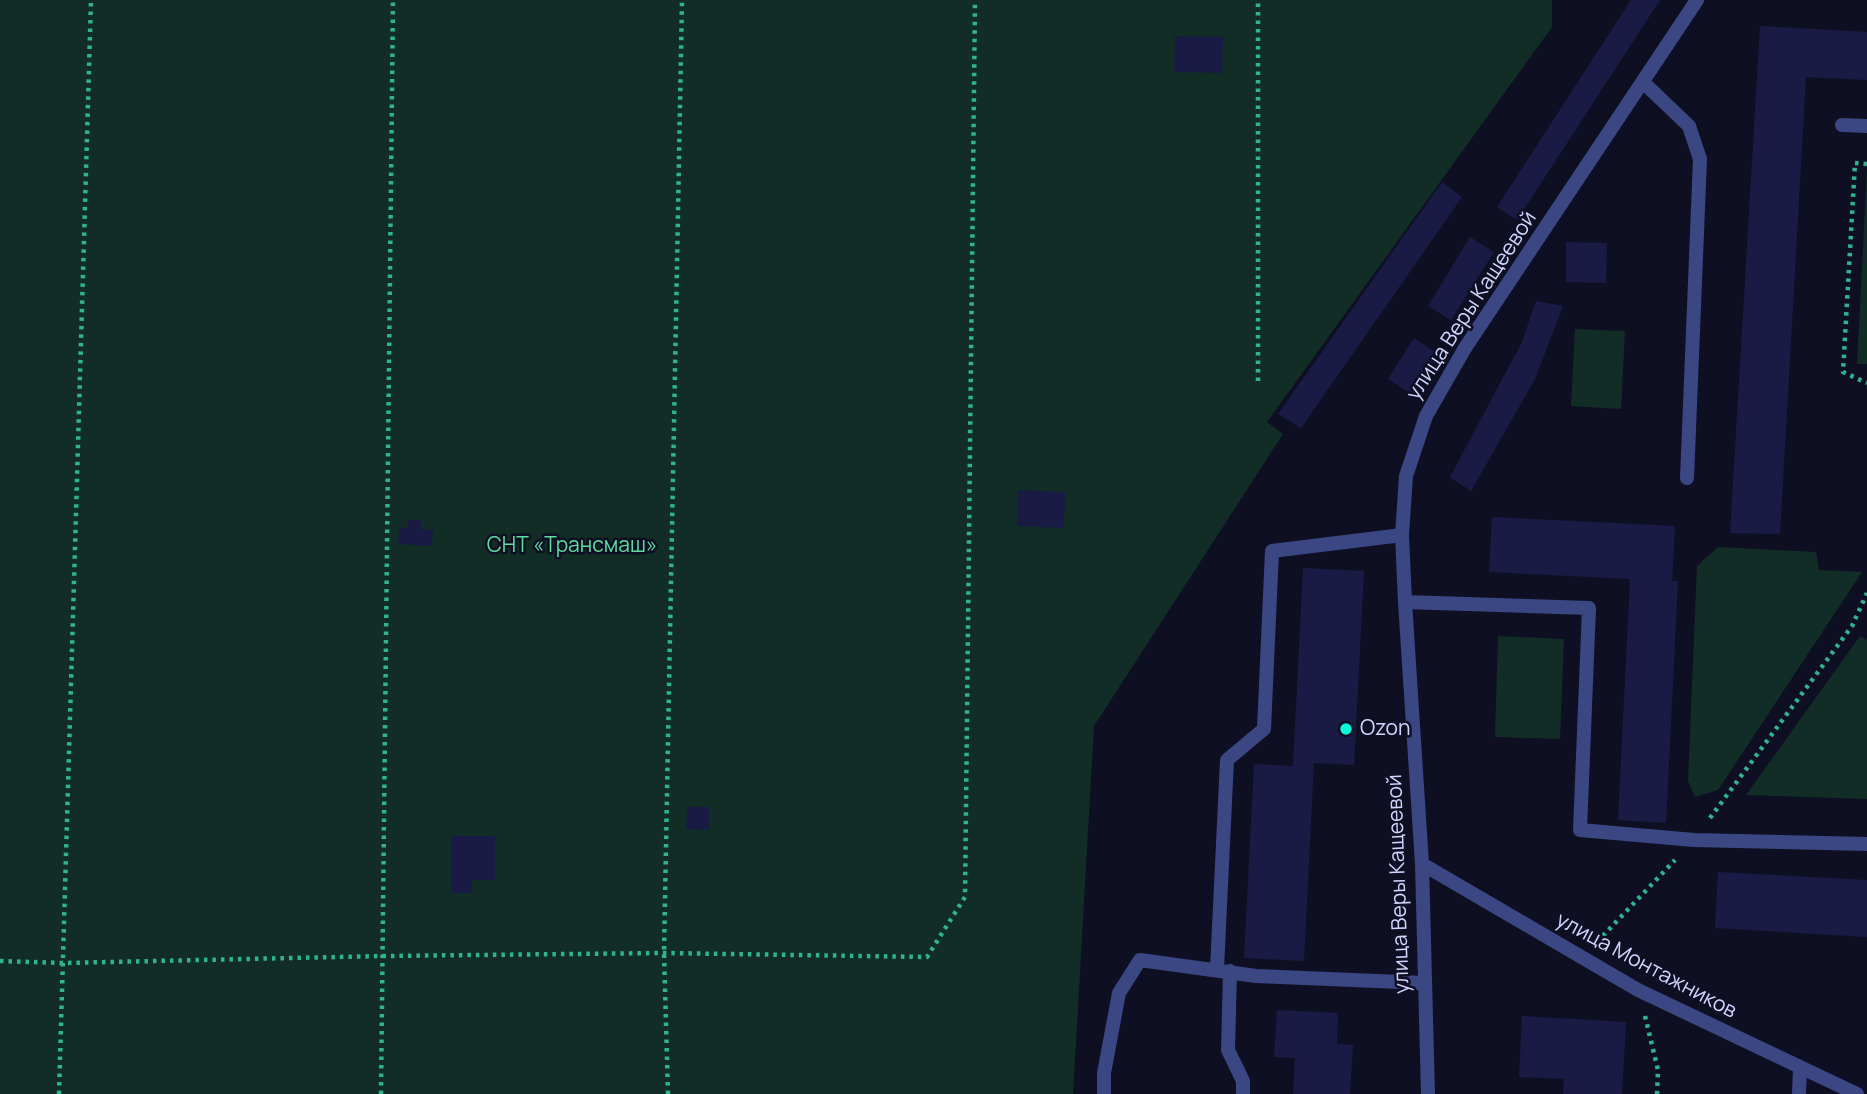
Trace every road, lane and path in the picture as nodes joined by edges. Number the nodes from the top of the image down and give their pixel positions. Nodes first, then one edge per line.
1 (91, 0) edge
2 (393, 0) edge
3 (682, 0) edge
4 (975, 0) edge
5 (1258, 0) edge
6 (1697, 0) edge
7 (1644, 83) junction
8 (1842, 125) dead end
9 (1867, 126) edge
10 (1867, 164) edge
11 (1258, 381) dead end
12 (1867, 383) edge
13 (1688, 478) dead end
14 (1402, 535) junction
15 (1867, 593) edge
16 (1405, 602) junction
17 (1694, 840) junction
18 (1867, 844) edge
19 (1422, 864) junction
20 (664, 953) junction
21 (383, 956) junction
22 (1582, 958) junction
23 (0, 961) edge
24 (63, 963) junction
25 (1223, 970) junction
26 (1425, 983) junction
27 (1638, 990) junction
28 (1800, 1068) junction
29 (59, 1094) edge
30 (381, 1094) edge
31 (668, 1094) edge
32 (1104, 1094) edge
33 (1243, 1094) edge
34 (1428, 1094) edge
35 (1657, 1094) edge
36 (1799, 1094) edge
37 (1857, 1094) edge

1 - 24 path
2 - 21 path
3 - 20 path
4 - 20 path
5 - 11 path
6 - 7 street, улица Веры Кащеевой
7 - 13 street
7 - 14 street, улица Веры Кащеевой
8 - 9 street
10 - 12 path
14 - 16 street, улица Веры Кащеевой
14 - 25 street
15 - 17 path
16 - 17 street
16 - 19 street, улица Веры Кащеевой
17 - 18 street
17 - 22 path
19 - 22 street, улица Монтажников
19 - 26 street, улица Веры Кащеевой
20 - 21 path
20 - 31 path
21 - 24 path
21 - 30 path
22 - 27 street, улица Монтажников
23 - 24 path
24 - 29 path
25 - 26 street
25 - 32 street
25 - 33 street
26 - 34 street, улица Веры Кащеевой
27 - 28 street, улица Монтажников
27 - 35 path
28 - 36 street
28 - 37 street, улица Монтажников

